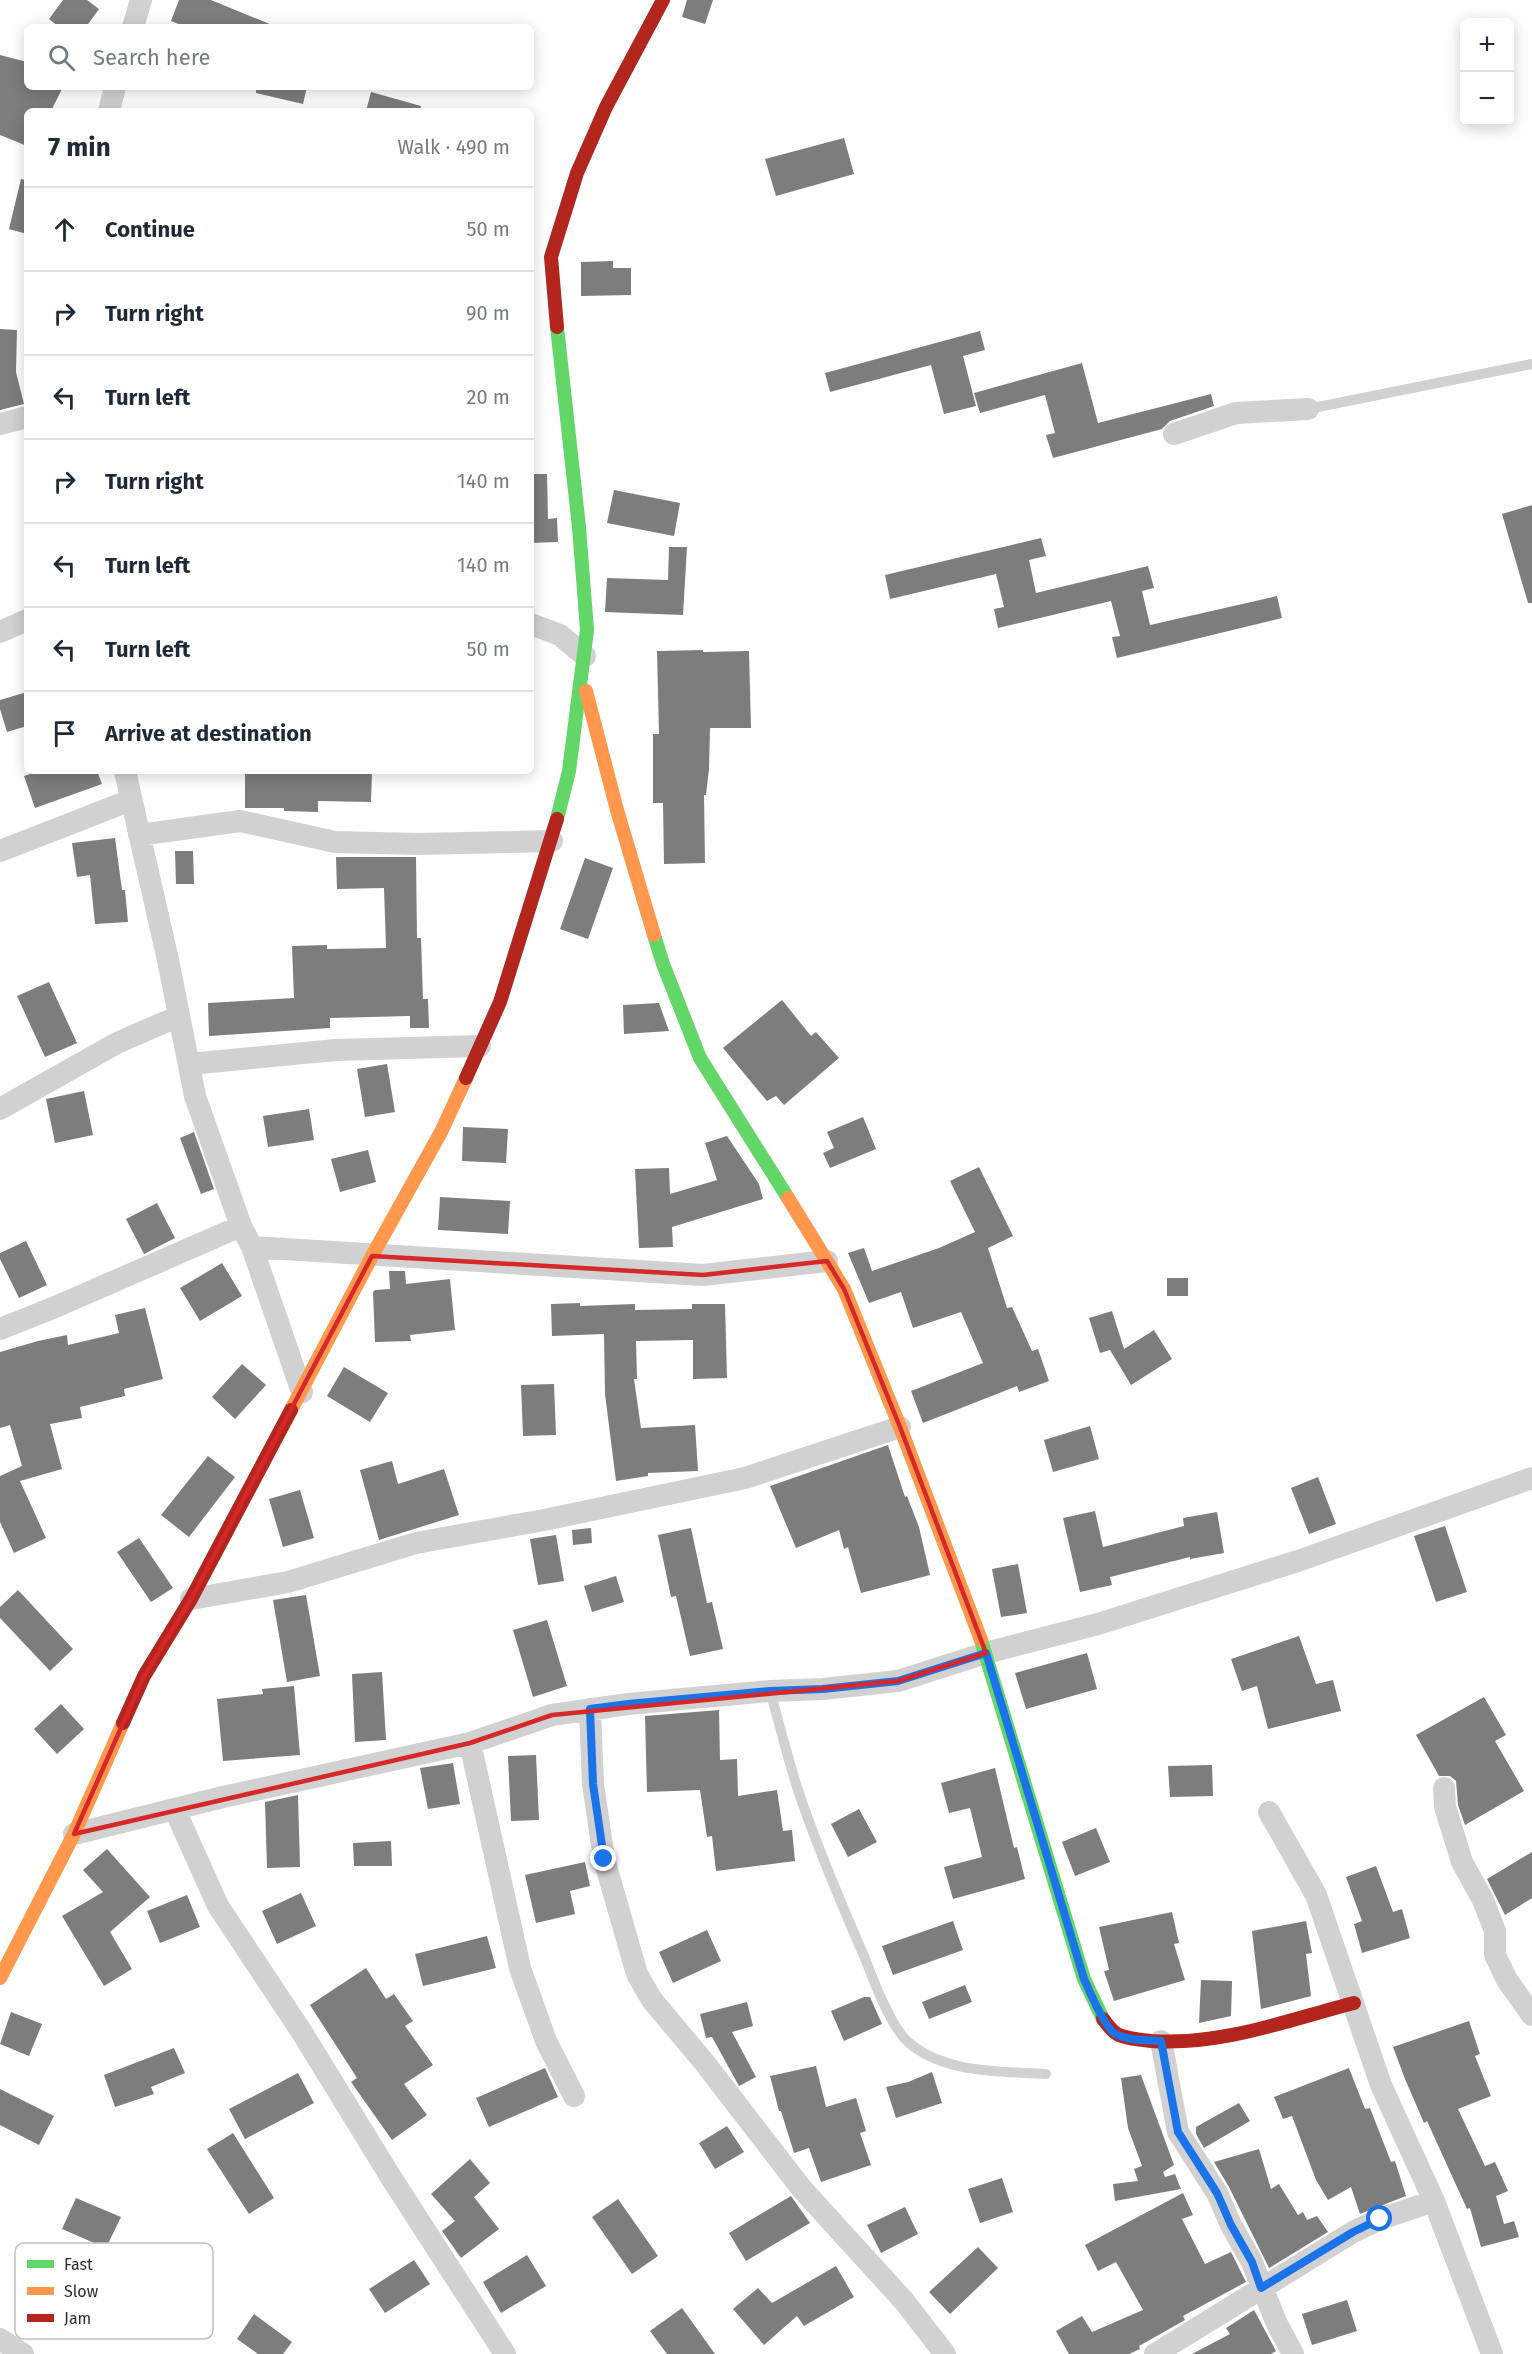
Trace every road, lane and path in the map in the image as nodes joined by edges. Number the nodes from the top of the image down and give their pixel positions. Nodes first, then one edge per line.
1 (141, 0) edge
2 (663, 0) edge
3 (134, 24) edge
4 (114, 90) edge
5 (111, 108) edge
6 (541, 259) edge
7 (1532, 364) edge
8 (1308, 410) joint
9 (24, 418) edge
10 (0, 424) edge
11 (1174, 434) dead end
12 (24, 621) edge
13 (534, 625) edge
14 (0, 632) edge
15 (584, 666) junction
16 (126, 774) edge
17 (131, 800) junction
18 (139, 835) junction
19 (552, 841) junction
20 (0, 851) edge
21 (179, 1016) junction
22 (480, 1046) junction
23 (189, 1064) junction
24 (0, 1109) edge
25 (241, 1226) junction
26 (252, 1248) junction
27 (372, 1256) junction
28 (827, 1261) junction
29 (0, 1329) edge
30 (302, 1392) junction
31 (900, 1427) junction
32 (1532, 1478) edge
33 (191, 1599) junction
34 (986, 1653) junction
35 (770, 1691) junction
36 (590, 1709) junction
37 (470, 1743) junction
38 (1444, 1788) dead end
39 (175, 1810) junction
40 (1269, 1812) dead end
41 (74, 1834) junction
42 (0, 1978) edge
43 (1354, 2003) junction
44 (1532, 2015) edge
45 (1161, 2041) junction
46 (1047, 2074) dead end
47 (574, 2096) dead end
48 (1434, 2201) junction
49 (1261, 2288) junction
50 (0, 2338) edge
51 (23, 2354) edge
52 (505, 2354) edge
53 (945, 2354) edge
54 (1155, 2354) edge
55 (1293, 2354) edge
56 (1492, 2354) edge

1 - 3 street
2 - 6 street
4 - 5 street
6 - 15 street
7 - 8 lane
8 - 11 street
9 - 10 street
12 - 14 street
13 - 15 street
15 - 19 street
15 - 28 street
16 - 17 street
17 - 18 street
17 - 20 street
18 - 19 street
18 - 21 street
19 - 22 street
21 - 23 street
21 - 24 street
22 - 23 street
22 - 27 street
23 - 25 street
25 - 26 street
25 - 29 street
26 - 27 street
26 - 30 street
27 - 28 street
27 - 30 street
28 - 31 street
30 - 33 street
31 - 33 street
31 - 34 street
32 - 34 street
33 - 41 street
34 - 35 street
34 - 45 street
35 - 36 street
35 - 46 lane
36 - 37 street
36 - 53 street
37 - 39 street
37 - 47 street
38 - 44 street
39 - 41 street
39 - 52 street
40 - 43 street
41 - 42 street
43 - 45 street
43 - 48 street
45 - 49 street
48 - 49 street
48 - 56 street
49 - 54 street
49 - 55 street
50 - 51 street

